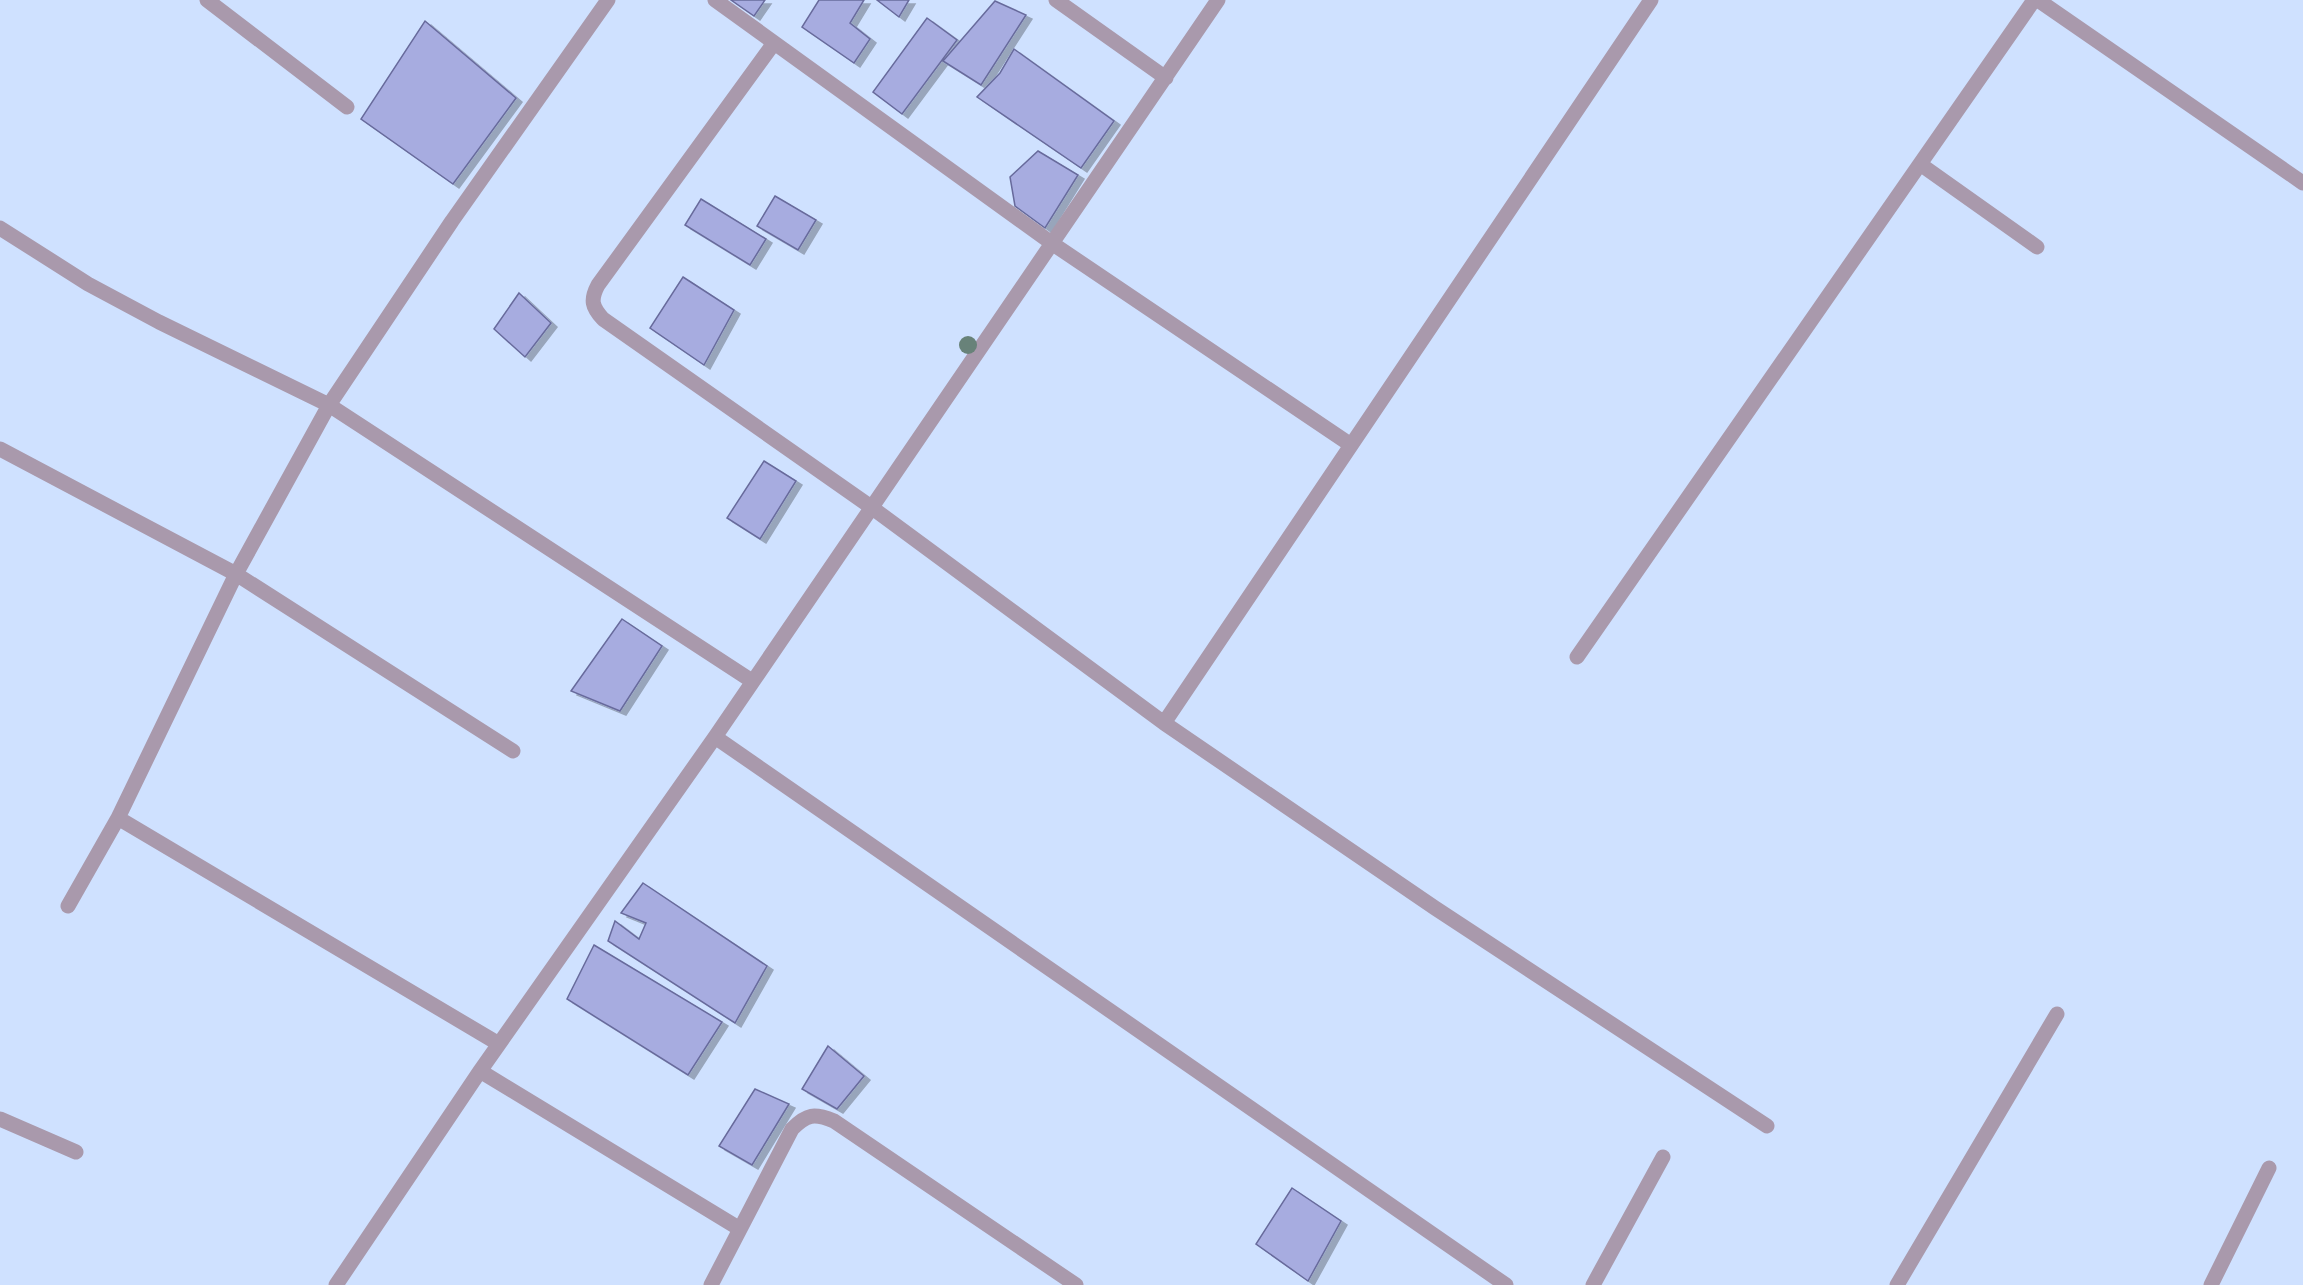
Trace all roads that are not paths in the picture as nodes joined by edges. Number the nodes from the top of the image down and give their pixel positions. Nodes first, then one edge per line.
1 (207, 0) edge
2 (608, 0) edge
3 (715, 0) edge
4 (1056, 0) edge
5 (1218, 0) edge
6 (1651, 0) edge
7 (2036, 0) edge
8 (774, 43) junction
9 (1166, 78) junction
10 (347, 107) dead end
11 (1920, 164) junction
12 (2303, 183) edge
13 (0, 228) edge
14 (1053, 244) junction
15 (2037, 247) dead end
16 (329, 405) junction
17 (1351, 446) junction
18 (0, 449) edge
19 (871, 507) junction
20 (236, 574) junction
21 (1577, 657) dead end
22 (752, 681) junction
23 (1164, 723) junction
24 (715, 737) junction
25 (513, 751) dead end
26 (118, 818) junction
27 (68, 906) dead end
28 (2057, 1014) dead end
29 (499, 1044) junction
30 (480, 1071) junction
31 (0, 1119) edge
32 (1767, 1126) dead end
33 (76, 1152) dead end
34 (1663, 1157) dead end
35 (2269, 1168) dead end
36 (740, 1229) junction
37 (336, 1285) edge
38 (711, 1285) edge
39 (1076, 1285) edge
40 (1506, 1285) edge
41 (1593, 1285) edge
42 (1897, 1285) edge
43 (2211, 1285) edge

1 - 10 street
2 - 16 street
3 - 8 street
4 - 9 street
5 - 9 street
6 - 17 street
7 - 11 street
7 - 12 street
8 - 14 street
8 - 19 street
9 - 14 street
11 - 15 street
11 - 21 street
13 - 16 street
14 - 17 street
14 - 19 street
16 - 20 street
16 - 22 street
17 - 23 street
18 - 20 street
19 - 22 street
19 - 23 street
20 - 25 street
20 - 26 street
22 - 24 street
23 - 32 street
24 - 29 street
24 - 40 street
26 - 27 street
26 - 29 street
28 - 42 street
29 - 30 street
30 - 36 street
30 - 37 street
31 - 33 street
34 - 41 street
35 - 43 street
36 - 38 street
36 - 39 street

